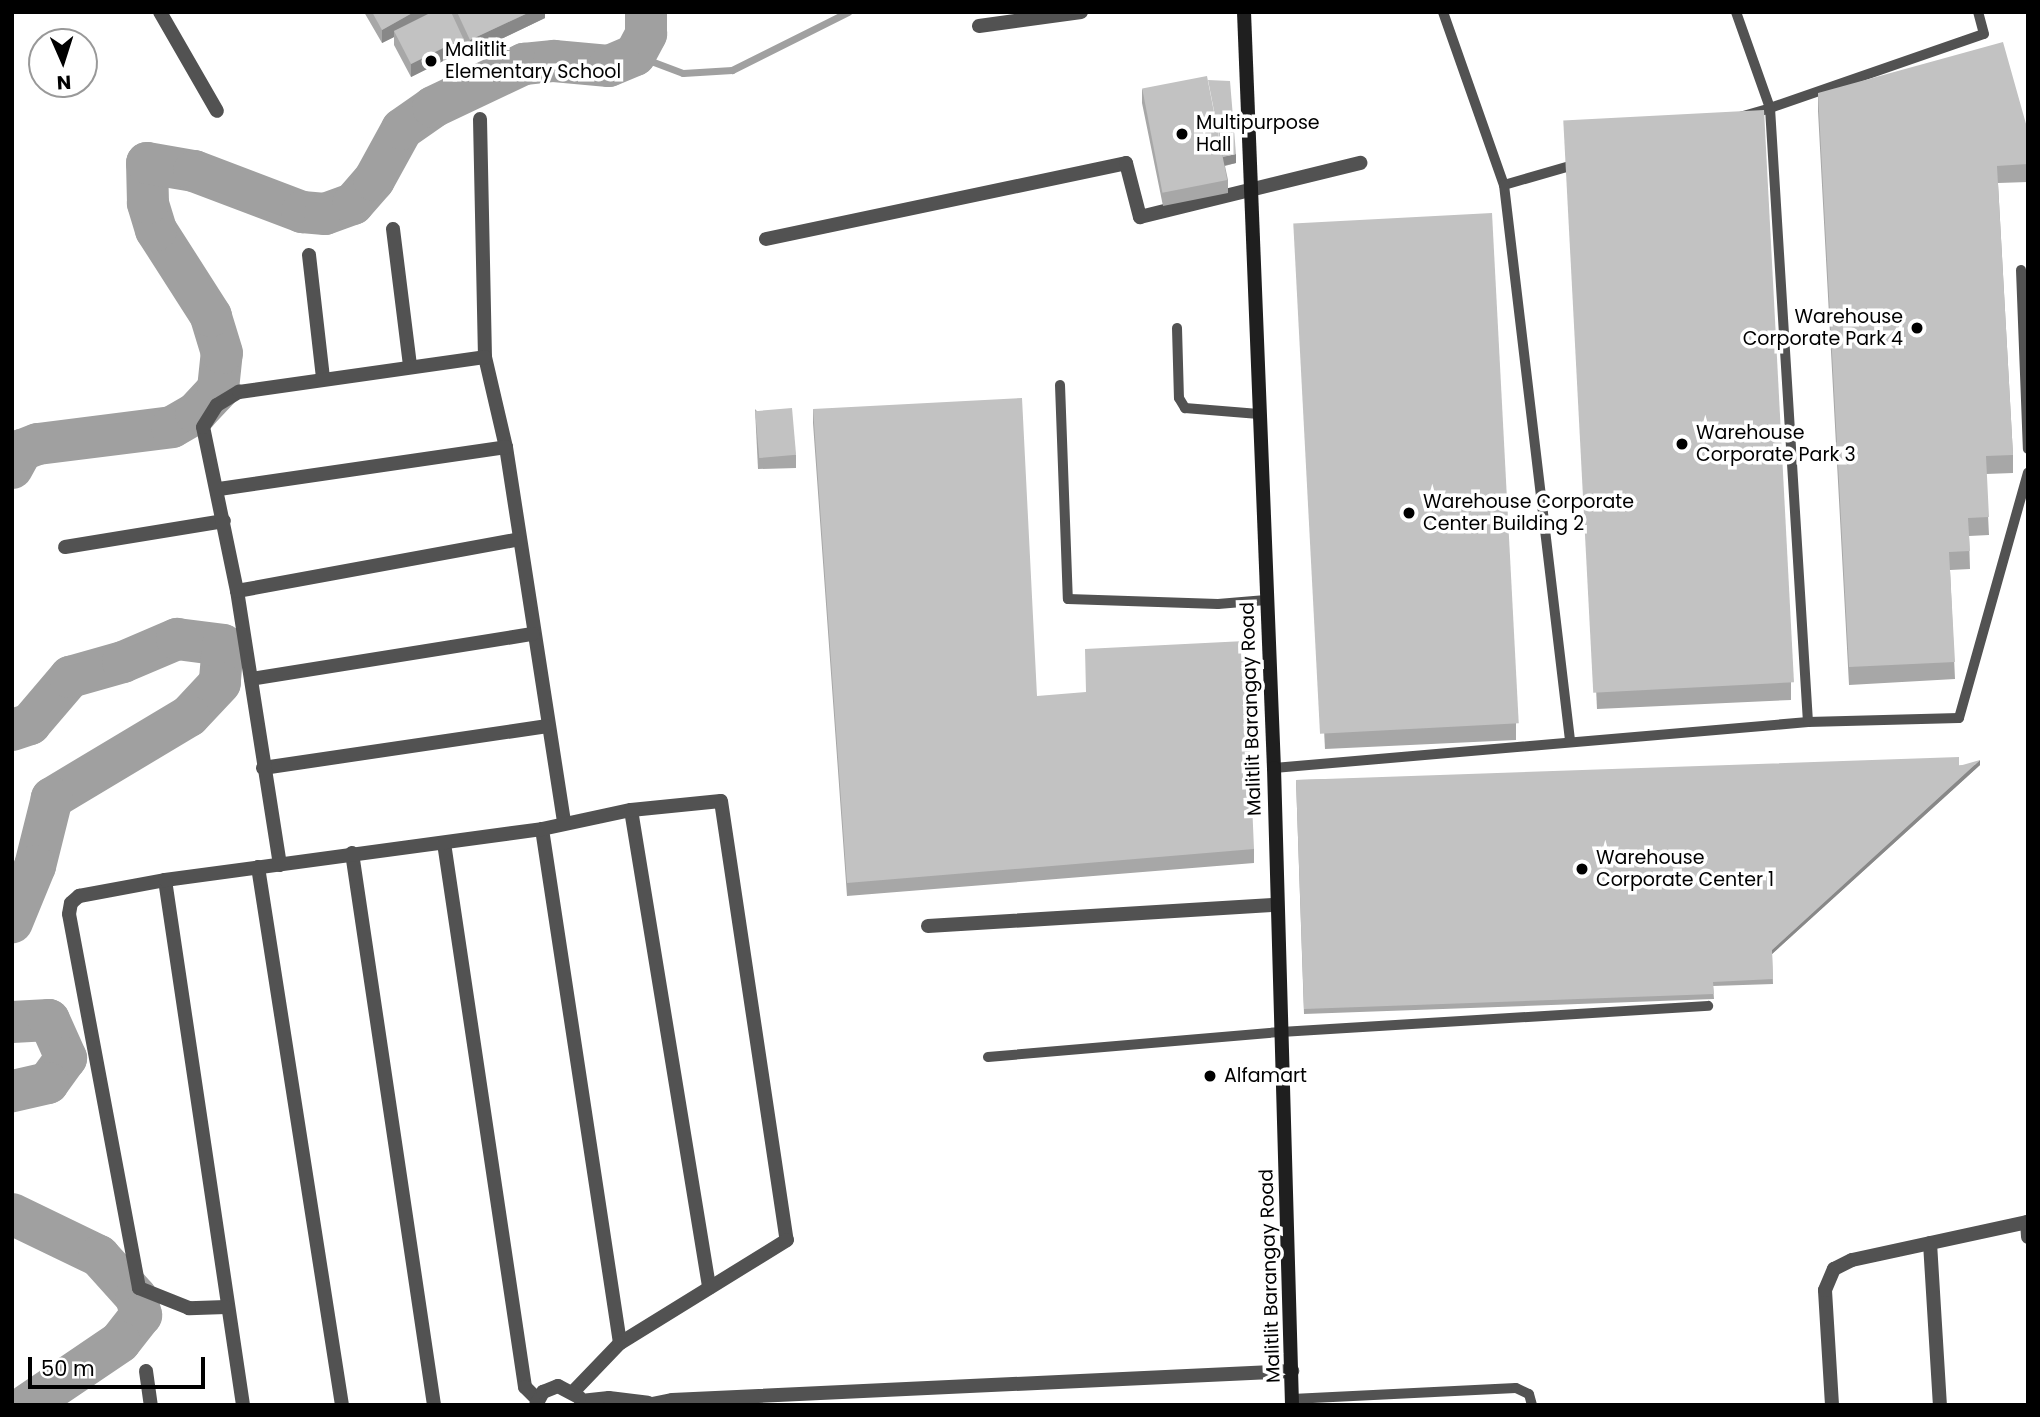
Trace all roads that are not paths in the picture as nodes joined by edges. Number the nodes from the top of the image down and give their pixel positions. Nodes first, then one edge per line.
1 (160, 12) edge
2 (1081, 12) edge
3 (1244, 12) edge
4 (1443, 12) edge
5 (1736, 12) edge
6 (1978, 12) edge
7 (979, 26) dead end
8 (1770, 108) junction
9 (217, 111) dead end
10 (480, 118) dead end
11 (1360, 163) dead end
12 (1504, 185) junction
13 (1251, 190) junction
14 (1507, 211) junction
15 (1494, 215) edge
16 (393, 229) dead end
17 (766, 239) dead end
18 (309, 255) dead end
19 (2021, 270) dead end
20 (1177, 328) dead end
21 (485, 357) junction
22 (410, 365) junction
23 (323, 377) junction
24 (1060, 384) dead end
25 (1259, 414) junction
26 (506, 447) junction
27 (2028, 449) edge
28 (2028, 473) edge
29 (219, 489) junction
30 (224, 521) junction
31 (519, 539) junction
32 (65, 547) dead end
33 (237, 591) junction
34 (1266, 600) junction
35 (532, 634) junction
36 (251, 679) junction
37 (1808, 722) junction
38 (546, 726) junction
39 (1570, 740) junction
40 (263, 768) junction
41 (1274, 768) junction
42 (631, 810) junction
43 (564, 822) junction
44 (542, 829) junction
45 (444, 843) junction
46 (352, 853) junction
47 (280, 865) junction
48 (258, 867) junction
49 (165, 880) junction
50 (1276, 905) junction
51 (929, 926) dead end
52 (1708, 1006) dead end
53 (1281, 1032) junction
54 (988, 1058) dead end
55 (2027, 1222) edge
56 (2028, 1237) edge
57 (1930, 1243) junction
58 (709, 1288) junction
59 (226, 1307) junction
60 (620, 1343) junction
61 (146, 1371) dead end
62 (1292, 1371) junction
63 (579, 1399) edge
64 (537, 1402) edge
65 (1292, 1402) edge
66 (647, 1404) edge
67 (151, 1405) edge
68 (243, 1405) edge
69 (342, 1405) edge
70 (434, 1405) edge
71 (1532, 1405) edge
72 (1832, 1405) edge
73 (1940, 1405) edge

1 - 9 street
2 - 7 street
3 - 13 street, Malitlit Barangay Road
4 - 12 lane
5 - 8 lane
6 - 8 lane
8 - 12 lane
8 - 37 lane
10 - 21 street
11 - 13 street
12 - 14 lane
13 - 17 street
13 - 25 street, Malitlit Barangay Road
14 - 15 lane
14 - 39 lane
16 - 22 street
18 - 23 street
19 - 27 lane
20 - 25 lane
21 - 22 street
21 - 26 street
22 - 23 street
23 - 29 street
24 - 34 lane
25 - 34 street, Malitlit Barangay Road
26 - 29 street
26 - 31 street
28 - 37 lane
29 - 30 street
30 - 32 street
30 - 33 street
31 - 33 street
31 - 35 street
33 - 36 street
34 - 41 street, Malitlit Barangay Road
35 - 36 street
35 - 38 street
36 - 40 street
37 - 39 lane
38 - 40 street
38 - 43 street
39 - 41 lane
40 - 47 street
41 - 50 street, Malitlit Barangay Road
42 - 43 street
42 - 58 street
42 - 58 street
43 - 44 street
44 - 45 street
44 - 60 street
45 - 46 street
45 - 64 street
46 - 47 street
46 - 70 street
47 - 48 street
48 - 49 street
48 - 69 street
49 - 59 street
49 - 59 street
50 - 51 street
50 - 53 street, Malitlit Barangay Road
52 - 53 lane
53 - 54 lane
53 - 62 street, Malitlit Barangay Road
55 - 56 street
55 - 57 street
57 - 72 street
57 - 73 street
58 - 60 street
59 - 68 street
60 - 63 street
61 - 67 street
62 - 65 street, Malitlit Barangay Road
62 - 66 street
63 - 64 street
63 - 66 street
65 - 71 lane

